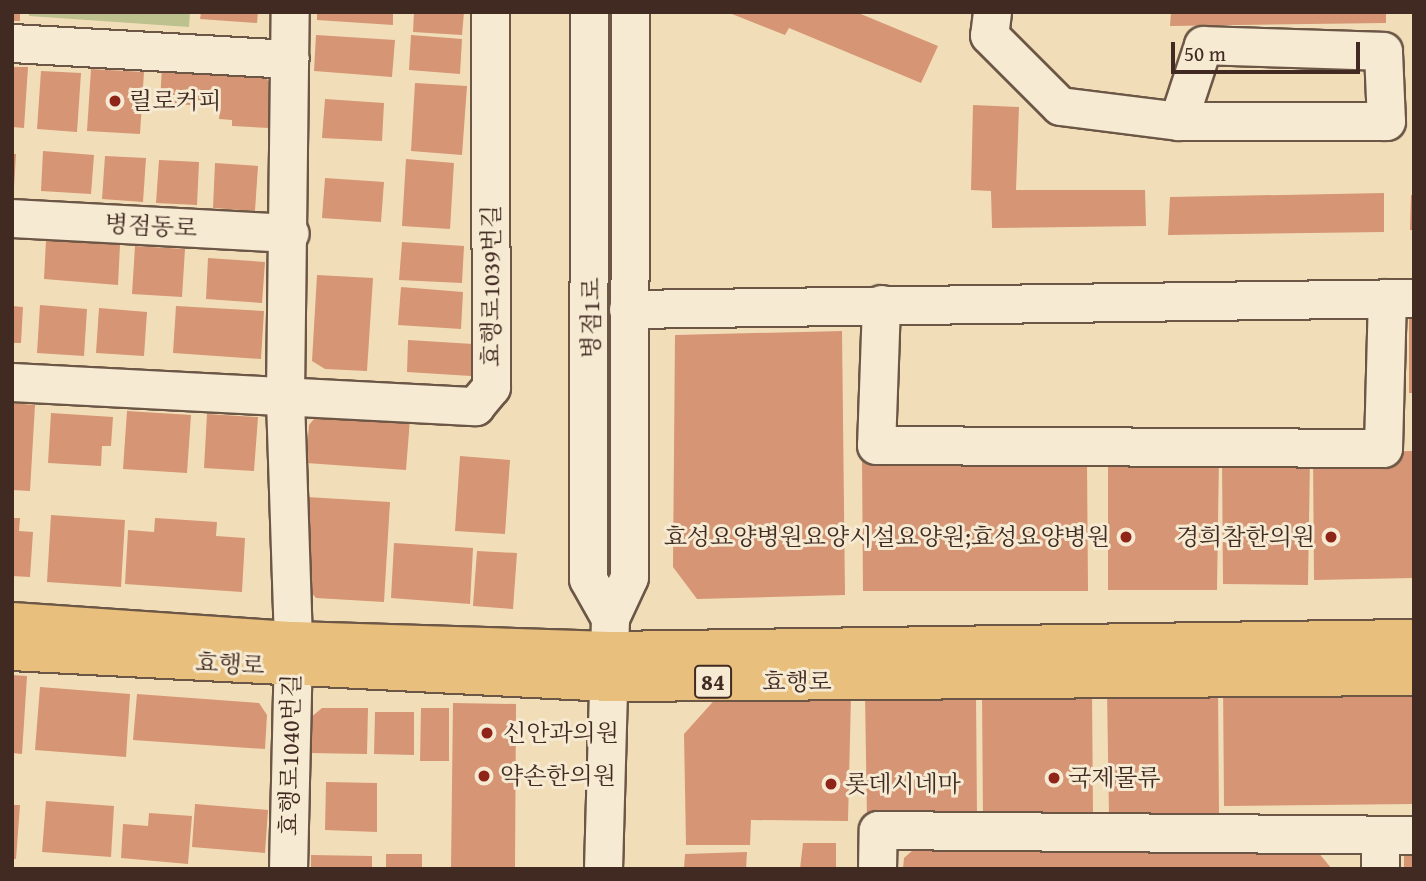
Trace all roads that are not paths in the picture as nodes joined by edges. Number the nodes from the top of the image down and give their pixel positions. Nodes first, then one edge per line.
1 (290, 12) edge
2 (491, 12) edge
3 (589, 12) edge
4 (630, 12) edge
5 (992, 12) edge
6 (12, 43) edge
7 (290, 59) junction
8 (1178, 121) junction
9 (12, 218) edge
10 (290, 233) junction
11 (1401, 298) edge
12 (881, 303) junction
13 (628, 309) junction
14 (12, 382) edge
15 (285, 394) junction
16 (12, 622) edge
17 (1414, 639) edge
18 (610, 650) junction
19 (12, 651) edge
20 (293, 654) junction
21 (1414, 676) edge
22 (1391, 846) edge
23 (288, 869) edge
24 (603, 869) edge
25 (877, 869) edge

1 - 7 street
2 - 15 street, 효행로1039번길
3 - 18 street, 병점1로
4 - 13 street, 병점1로
5 - 8 street
6 - 7 street
7 - 10 street
8 - 8 street
9 - 10 street, 병점동로
10 - 15 street
11 - 12 street
11 - 12 street
12 - 13 street
13 - 18 street, 병점1로
14 - 15 street
15 - 20 street
16 - 20 main road, 효행로 / 84
17 - 18 main road, 효행로 / 84
18 - 20 main road, 효행로 / 84
18 - 21 main road, 효행로 / 84
18 - 24 street, 병점1로
19 - 20 main road, 효행로 / 84
20 - 23 street, 효행로1040번길
22 - 25 street

